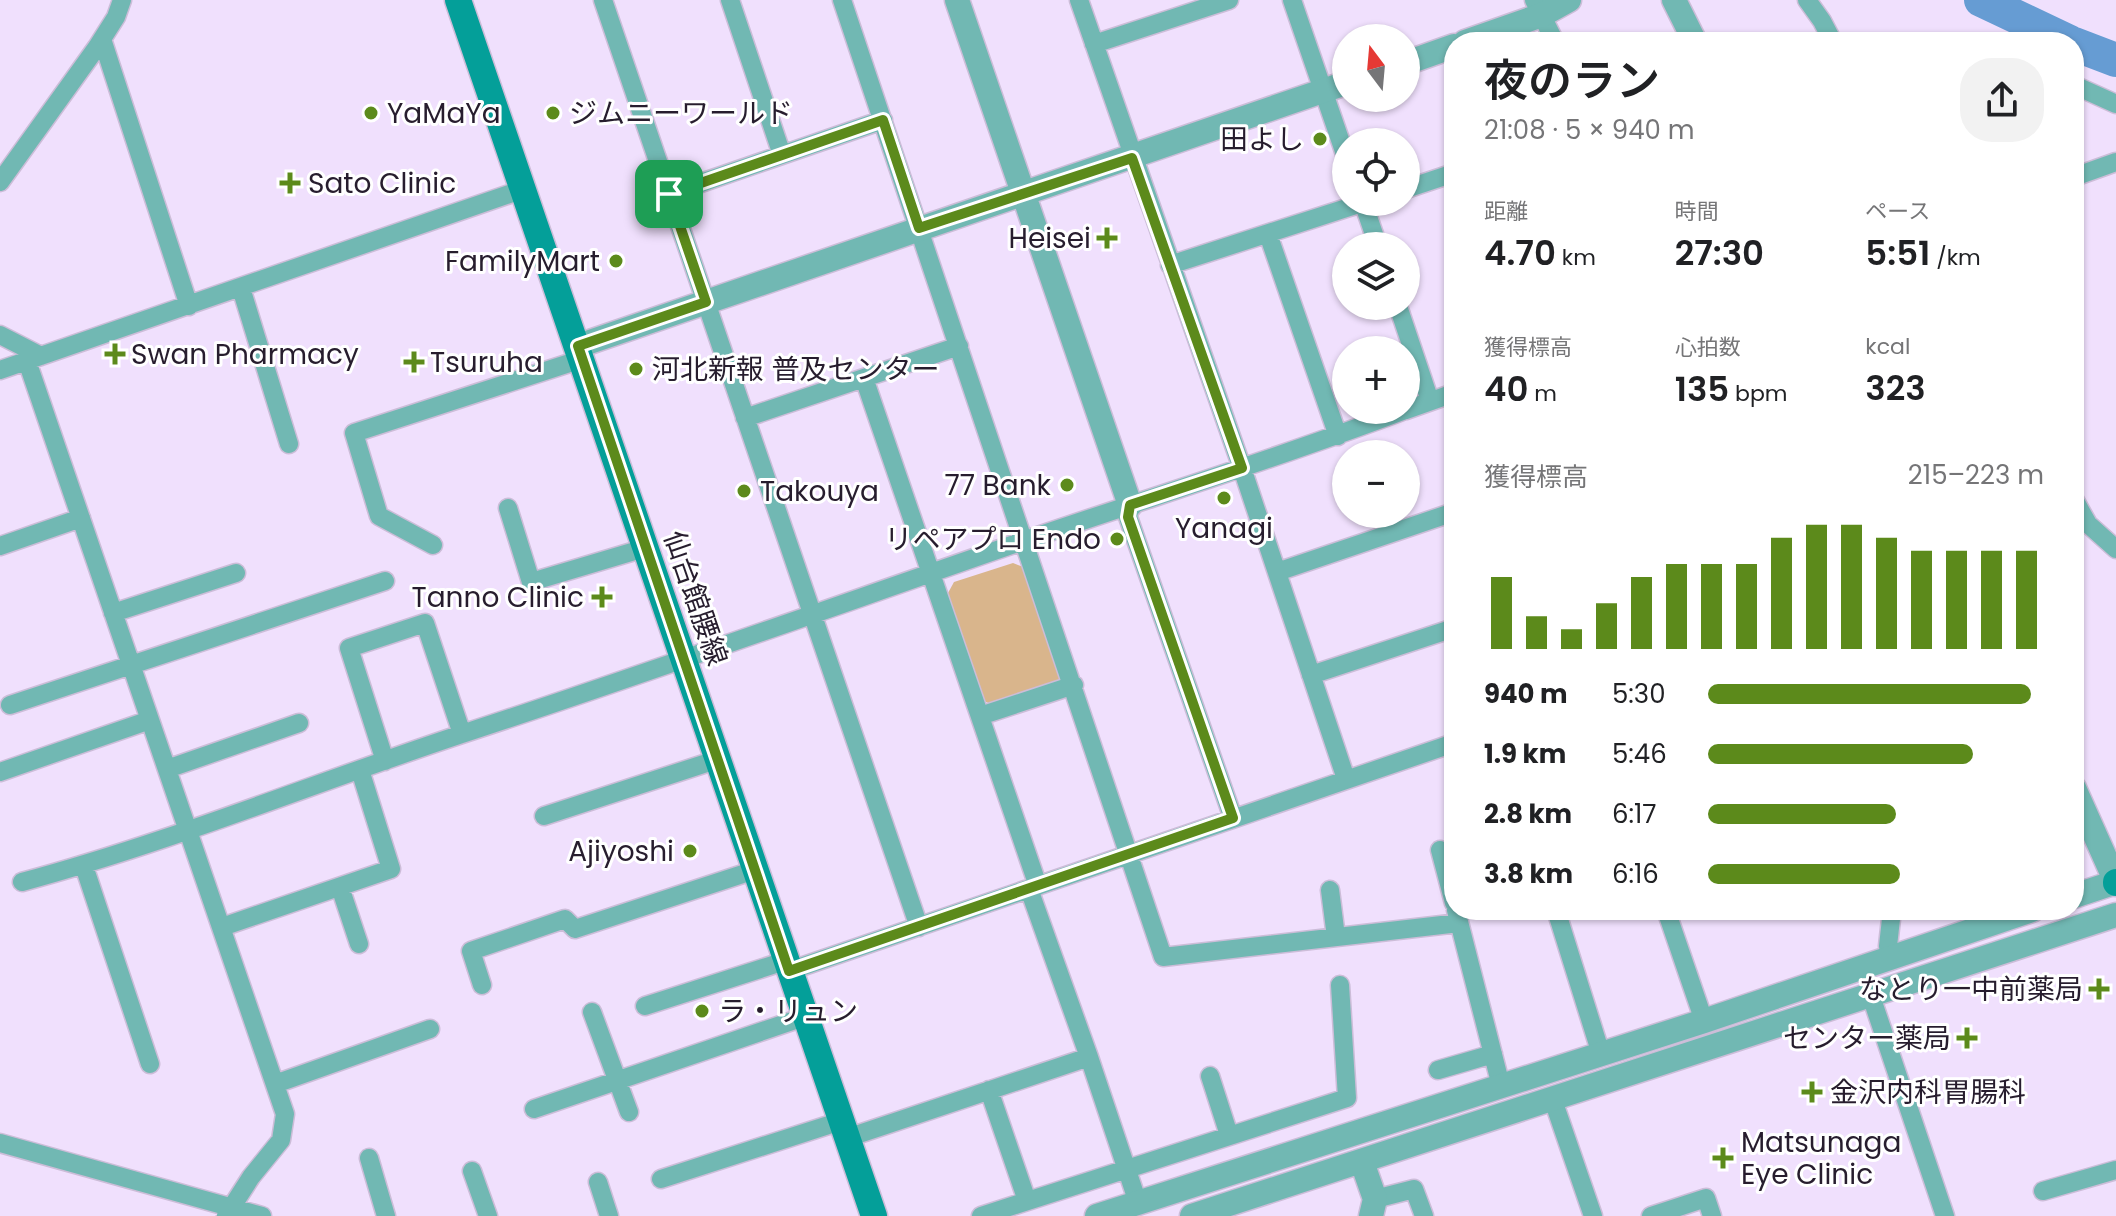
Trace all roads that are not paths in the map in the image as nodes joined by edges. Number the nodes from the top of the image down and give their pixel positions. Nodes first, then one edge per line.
1 (122, 0) edge
2 (458, 0) edge
3 (603, 0) edge
4 (730, 0) edge
5 (842, 0) edge
6 (957, 0) edge
7 (1079, 0) edge
8 (1229, 0) edge
9 (1292, 0) edge
10 (1569, 0) edge
11 (1674, 0) edge
12 (1807, 0) edge
13 (1191, 6) edge
14 (1538, 8) edge
15 (1486, 32) edge
16 (1550, 32) edge
17 (1690, 32) edge
18 (1827, 32) edge
19 (102, 39) junction
20 (1094, 44) junction
21 (1444, 50) edge
22 (1420, 58) edge
23 (1332, 88) edge
24 (2084, 90) edge
25 (1322, 92) junction
26 (2116, 104) edge
27 (883, 120) junction
28 (1335, 128) edge
29 (782, 155) junction
30 (1132, 158) junction
31 (2116, 162) edge
32 (2084, 173) edge
33 (1444, 176) edge
34 (0, 182) edge
35 (1420, 184) edge
36 (524, 189) junction
37 (669, 194) junction
38 (1022, 194) junction
39 (1332, 213) edge
40 (919, 228) junction
41 (1268, 234) junction
42 (1170, 265) junction
43 (241, 288) junction
44 (706, 302) junction
45 (189, 306) junction
46 (1403, 320) edge
47 (0, 335) edge
48 (959, 346) junction
49 (580, 352) junction
50 (34, 358) junction
51 (0, 370) edge
52 (864, 378) junction
53 (1444, 396) edge
54 (1430, 401) junction
55 (1420, 405) edge
56 (745, 418) junction
57 (1369, 424) edge
58 (1338, 436) junction
59 (289, 444) dead end
60 (1242, 468) junction
61 (1130, 505) junction
62 (508, 508) dead end
63 (1444, 515) edge
64 (81, 518) junction
65 (2084, 528) edge
66 (1025, 541) junction
67 (433, 545) dead end
68 (0, 546) edge
69 (645, 548) junction
70 (2116, 549) edge
71 (1277, 572) junction
72 (236, 573) dead end
73 (932, 573) junction
74 (385, 581) dead end
75 (113, 613) junction
76 (813, 615) junction
77 (1444, 631) edge
78 (683, 661) junction
79 (131, 666) junction
80 (1311, 675) junction
81 (1074, 685) junction
82 (10, 705) dead end
83 (980, 716) junction
84 (150, 720) junction
85 (299, 723) dead end
86 (462, 734) junction
87 (1444, 746) edge
88 (716, 760) junction
89 (385, 761) junction
90 (167, 769) junction
91 (360, 770) junction
92 (0, 772) edge
93 (1346, 779) junction
94 (2084, 810) edge
95 (544, 816) dead end
96 (1233, 818) junction
97 (189, 831) junction
98 (1440, 850) dead end
99 (1131, 855) junction
100 (1444, 865) edge
101 (84, 866) junction
102 (755, 870) junction
103 (22, 882) dead end
104 (2116, 882) edge
105 (340, 887) junction
106 (1033, 887) junction
107 (1330, 890) dead end
108 (2084, 893) edge
109 (2116, 915) edge
110 (1444, 918) edge
111 (1458, 920) edge
112 (1559, 920) edge
113 (1669, 920) edge
114 (1891, 920) edge
115 (2003, 920) edge
116 (222, 927) junction
117 (919, 927) junction
118 (1336, 937) junction
119 (359, 944) dead end
120 (1891, 958) junction
121 (787, 966) junction
122 (482, 985) dead end
123 (1340, 985) dead end
124 (1871, 996) junction
125 (645, 1006) dead end
126 (592, 1012) dead end
127 (804, 1017) junction
128 (1704, 1021) junction
129 (430, 1029) dead end
130 (1493, 1054) junction
131 (1601, 1054) junction
132 (1089, 1057) junction
133 (150, 1064) dead end
134 (1438, 1070) dead end
135 (1210, 1076) dead end
136 (618, 1080) junction
137 (275, 1084) junction
138 (1501, 1086) junction
139 (989, 1090) junction
140 (1553, 1100) junction
141 (534, 1109) dead end
142 (629, 1112) dead end
143 (844, 1129) junction
144 (1229, 1135) junction
145 (0, 1143) edge
146 (369, 1158) dead end
147 (1362, 1162) junction
148 (1128, 1169) junction
149 (2116, 1170) edge
150 (472, 1171) dead end
151 (661, 1179) dead end
152 (598, 1182) dead end
153 (2043, 1191) dead end
154 (1024, 1192) dead end
155 (1138, 1203) junction
156 (1373, 1207) edge
157 (229, 1211) edge
158 (1943, 1215) edge
159 (262, 1216) edge
160 (386, 1216) edge
161 (488, 1216) edge
162 (609, 1216) edge
163 (874, 1216) edge
164 (981, 1216) edge
165 (1097, 1216) edge
166 (1192, 1216) edge
167 (1424, 1216) edge
168 (1593, 1216) edge
169 (1651, 1216) edge
170 (1712, 1216) edge

1 - 19 street
2 - 36 main road, 仙台館腰線
3 - 37 street
4 - 29 street
5 - 27 street
6 - 38 street
7 - 20 street
8 - 13 street
9 - 25 street
10 - 14 street
11 - 17 street
12 - 18 street
13 - 20 street
14 - 15 street
14 - 16 street
19 - 34 street
19 - 45 street
20 - 30 street
21 - 22 street
23 - 25 street
24 - 26 street
25 - 28 street
25 - 30 street
27 - 29 street
27 - 40 street
29 - 37 street
30 - 38 street
30 - 42 street
31 - 32 street
33 - 35 street
36 - 43 street
36 - 49 main road, 仙台館腰線
37 - 44 street
38 - 40 street
38 - 61 street
39 - 41 street
40 - 44 street
40 - 48 street
41 - 42 street
41 - 58 street
42 - 60 street
43 - 45 street
43 - 59 street
44 - 49 street
44 - 56 street
45 - 50 street
46 - 54 street
47 - 50 street
48 - 52 street
48 - 66 street
49 - 67 street
49 - 69 main road, 仙台館腰線
50 - 51 street
50 - 64 street
52 - 56 street
52 - 73 street
53 - 54 street
54 - 55 street
56 - 76 street
57 - 58 street
58 - 60 street
60 - 61 street
60 - 71 street
61 - 66 street
61 - 96 street
62 - 69 street
63 - 71 street
64 - 68 street
64 - 75 street
65 - 70 street
66 - 73 street
66 - 81 street
69 - 78 main road, 仙台館腰線
71 - 80 street
72 - 75 street
73 - 76 street
73 - 83 street
74 - 79 street
75 - 79 street
76 - 78 street
76 - 117 street
77 - 80 street
78 - 86 street
78 - 88 main road, 仙台館腰線
79 - 82 street
79 - 84 street
80 - 93 street
81 - 83 street
81 - 99 street
83 - 106 street
84 - 90 street
84 - 92 street
85 - 90 street
86 - 89 street
86 - 89 street
87 - 93 street
88 - 95 street
88 - 102 main road, 仙台館腰線
89 - 91 street
90 - 97 street
91 - 97 street
91 - 105 street
93 - 96 street
94 - 104 street
96 - 99 street
97 - 101 street
97 - 116 street
98 - 100 street
99 - 106 street
99 - 118 street
101 - 103 street
101 - 133 street
102 - 121 main road, 仙台館腰線
102 - 122 street
104 - 108 street
105 - 116 street
105 - 119 street
106 - 117 street
106 - 132 street
107 - 118 street
109 - 124 street
110 - 118 street
111 - 130 street
112 - 131 street
113 - 128 street
114 - 120 street
115 - 120 street
116 - 137 street
117 - 121 street
120 - 128 street
121 - 125 street
121 - 127 main road, 仙台館腰線
123 - 144 street
124 - 140 street
124 - 158 street
126 - 136 street
127 - 136 street
127 - 143 main road, 仙台館腰線
128 - 131 street
129 - 137 street
130 - 134 street
130 - 138 street
131 - 138 street
132 - 139 street
132 - 148 street
135 - 144 street
136 - 141 street
136 - 142 street
137 - 157 street
138 - 155 street
139 - 143 street
139 - 154 street
140 - 147 street
140 - 168 street
143 - 151 street
143 - 163 main road, 仙台館腰線
144 - 148 street
145 - 157 street
146 - 160 street
147 - 156 street
147 - 166 street
148 - 155 street
148 - 164 street
149 - 153 street
150 - 161 street
152 - 162 street
155 - 165 street
156 - 167 street
157 - 159 street
169 - 170 street

